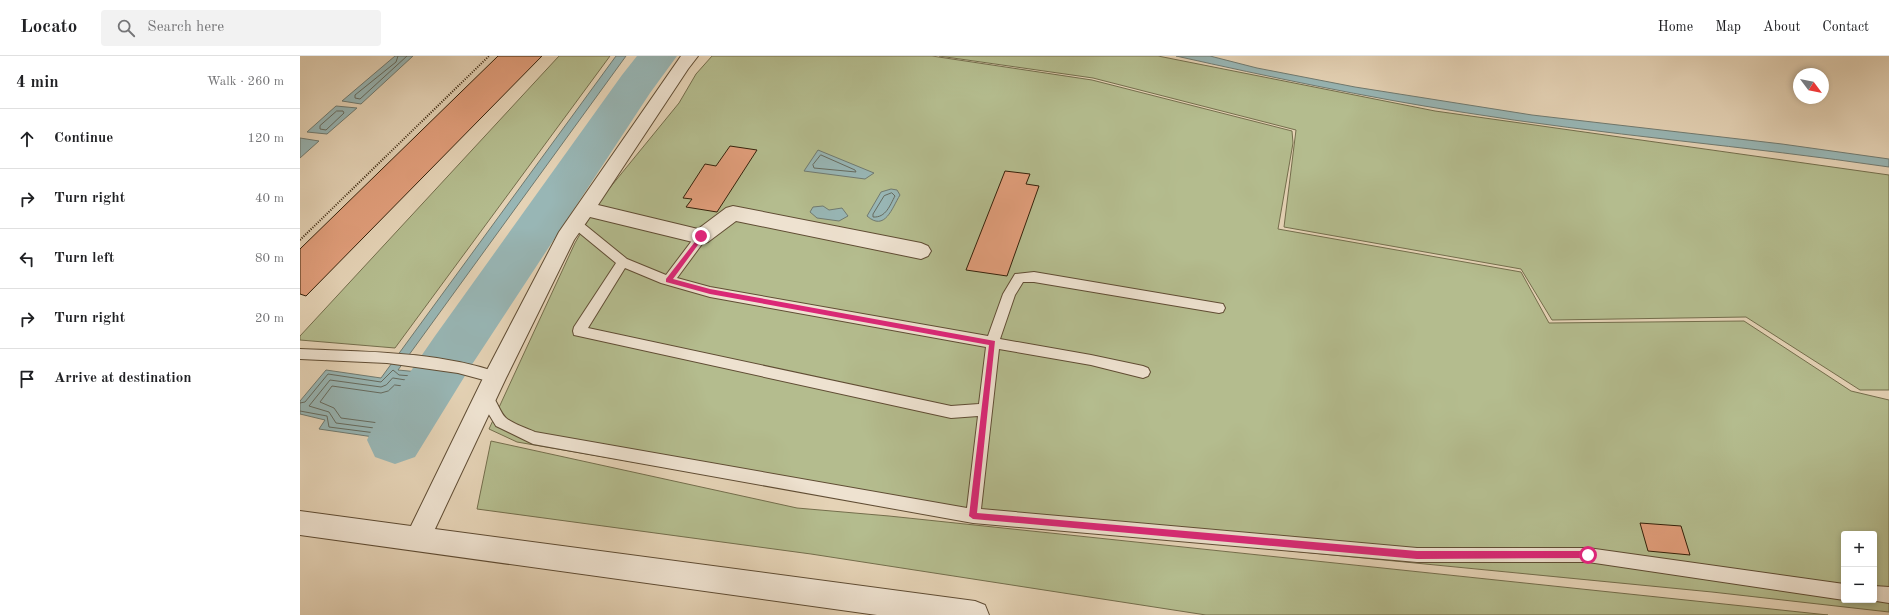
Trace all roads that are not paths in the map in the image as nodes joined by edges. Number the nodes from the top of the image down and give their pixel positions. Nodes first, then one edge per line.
1 (690, 56) edge
2 (580, 216) junction
3 (701, 236) junction
4 (921, 251) dead end
5 (623, 262) junction
6 (668, 281) junction
7 (1218, 308) dead end
8 (993, 342) junction
9 (300, 354) edge
10 (1143, 372) dead end
11 (496, 377) junction
12 (486, 398) junction
13 (985, 410) junction
14 (973, 516) junction
15 (300, 523) edge
16 (418, 538) junction
17 (1841, 592) edge
18 (1877, 594) edge
19 (1889, 595) edge
20 (975, 615) edge

1 - 2 street
2 - 3 street
2 - 5 lane
2 - 11 street
3 - 4 street
3 - 6 lane
5 - 6 lane
5 - 13 lane
6 - 8 lane
7 - 8 lane
8 - 10 lane
8 - 13 lane
9 - 11 lane
11 - 12 street
12 - 14 lane
12 - 16 street
13 - 14 lane
14 - 17 lane
15 - 16 street
16 - 20 street
18 - 19 lane

